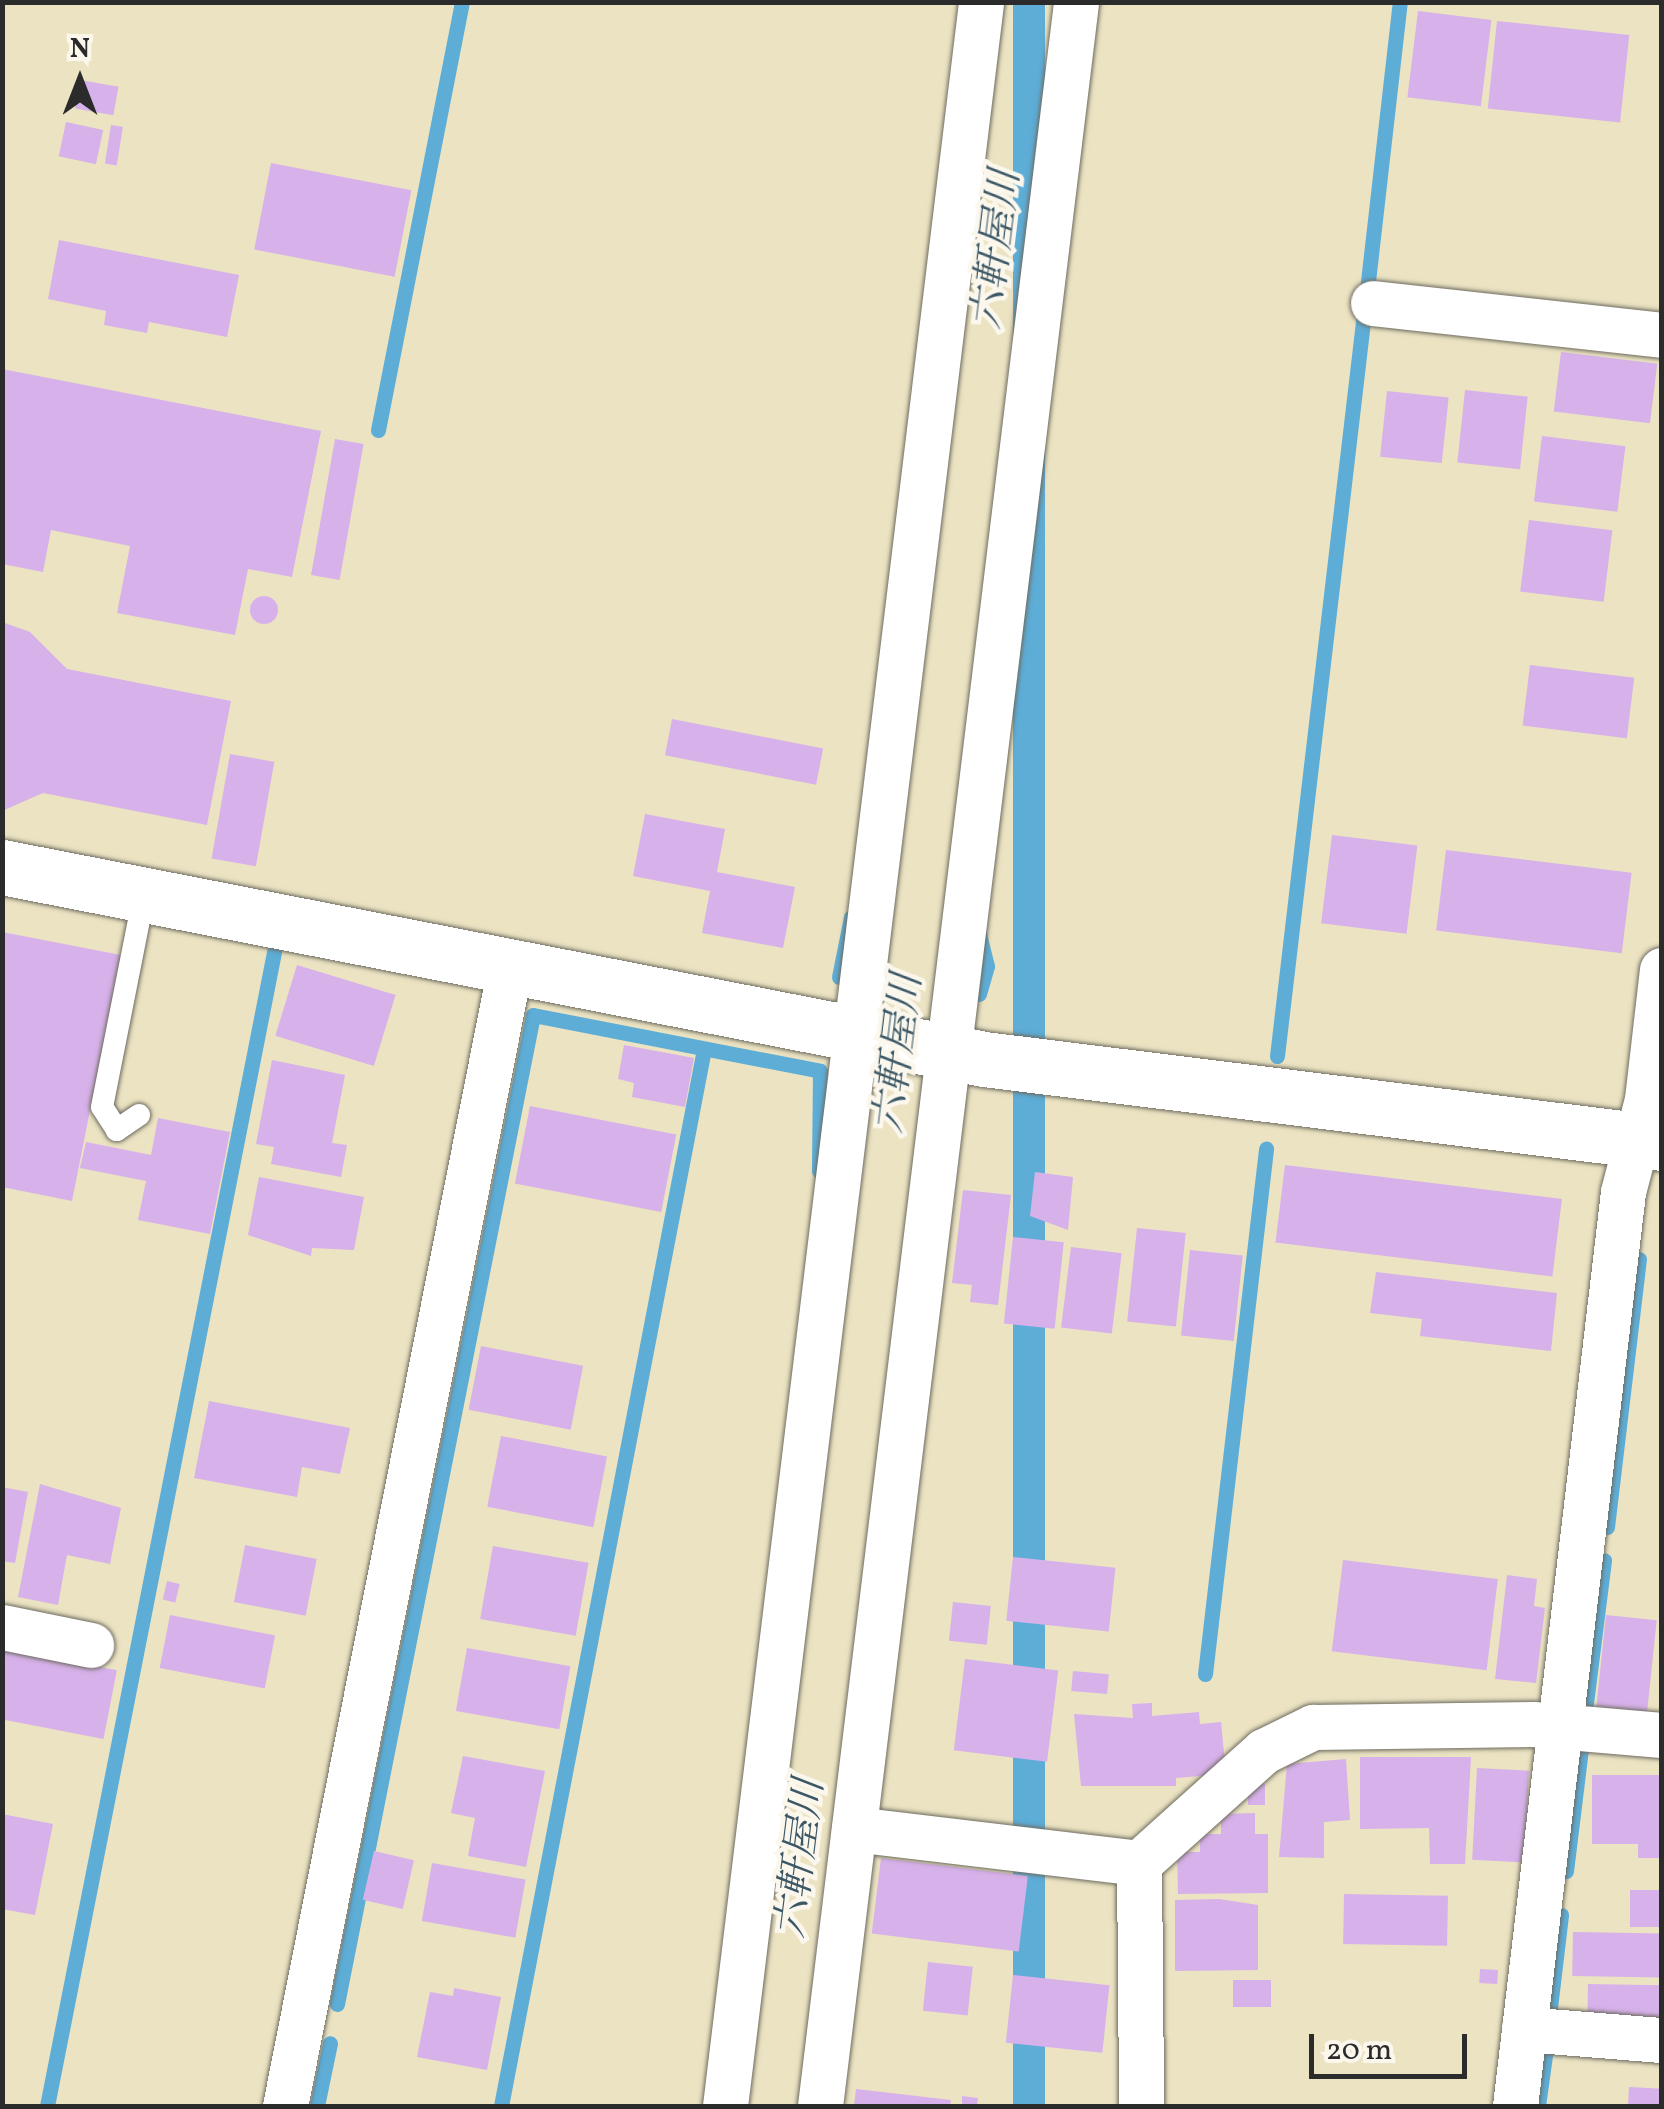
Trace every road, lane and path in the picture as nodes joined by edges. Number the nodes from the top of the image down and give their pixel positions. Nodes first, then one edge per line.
1 (981, 2) edge
2 (1076, 2) edge
3 (1373, 303) dead end
4 (1662, 336) edge
5 (2, 868) edge
6 (144, 895) junction
7 (510, 967) junction
8 (1662, 970) edge
9 (859, 1035) junction
10 (944, 1052) junction
11 (140, 1115) dead end
12 (1649, 1141) edge
13 (2, 1628) edge
14 (91, 1645) dead end
15 (1560, 1724) junction
16 (1662, 1736) edge
17 (854, 1829) junction
18 (1139, 1863) junction
19 (1524, 2028) junction
20 (1662, 2040) edge
21 (285, 2106) edge
22 (725, 2106) edge
23 (820, 2106) edge
24 (1141, 2106) edge
25 (1515, 2106) edge

1 - 9 street
2 - 10 street
3 - 4 street
5 - 6 street
6 - 7 street
6 - 11 lane
7 - 9 street
7 - 21 street
8 - 12 street
9 - 10 street
9 - 22 street
10 - 12 street
10 - 17 street
12 - 15 street
13 - 14 street
15 - 16 street
15 - 18 street
15 - 19 street
17 - 18 street
17 - 23 street
18 - 24 street
19 - 20 street
19 - 25 street

